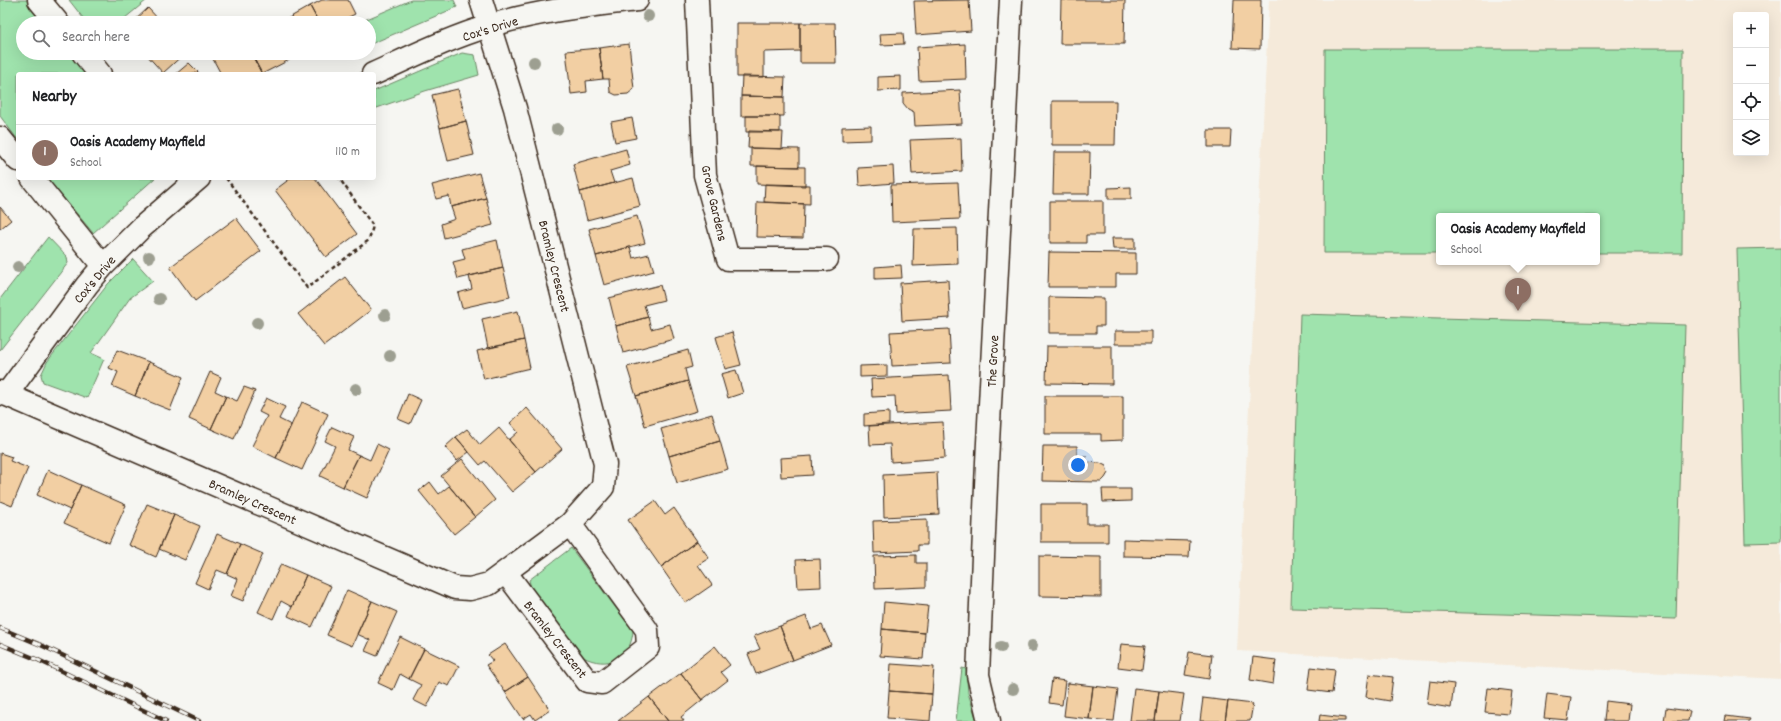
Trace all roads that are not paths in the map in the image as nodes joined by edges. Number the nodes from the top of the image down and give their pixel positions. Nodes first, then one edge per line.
1 (39, 0) edge
2 (480, 0) edge
3 (637, 0) edge
4 (697, 0) edge
5 (1011, 0) edge
6 (52, 16) edge
7 (489, 26) junction
8 (89, 60) edge
9 (98, 72) edge
10 (376, 73) edge
11 (0, 138) edge
12 (16, 158) edge
13 (34, 180) edge
14 (195, 180) edge
15 (827, 259) dead end
16 (104, 266) junction
17 (3, 394) edge
18 (570, 524) junction
19 (506, 573) junction
20 (989, 721) edge

1 - 6 street
2 - 7 street, Bramley Crescent
3 - 7 street, Cox's Drive
4 - 15 street, Grove Gardens
5 - 20 street, The Grove
7 - 10 street, Cox's Drive
7 - 18 street, Bramley Crescent
8 - 9 street
11 - 12 street
13 - 16 street
14 - 16 street, Cox's Drive
16 - 17 street, Cox's Drive
17 - 19 street, Bramley Crescent
18 - 19 street, Bramley Crescent
18 - 19 street, Bramley Crescent

